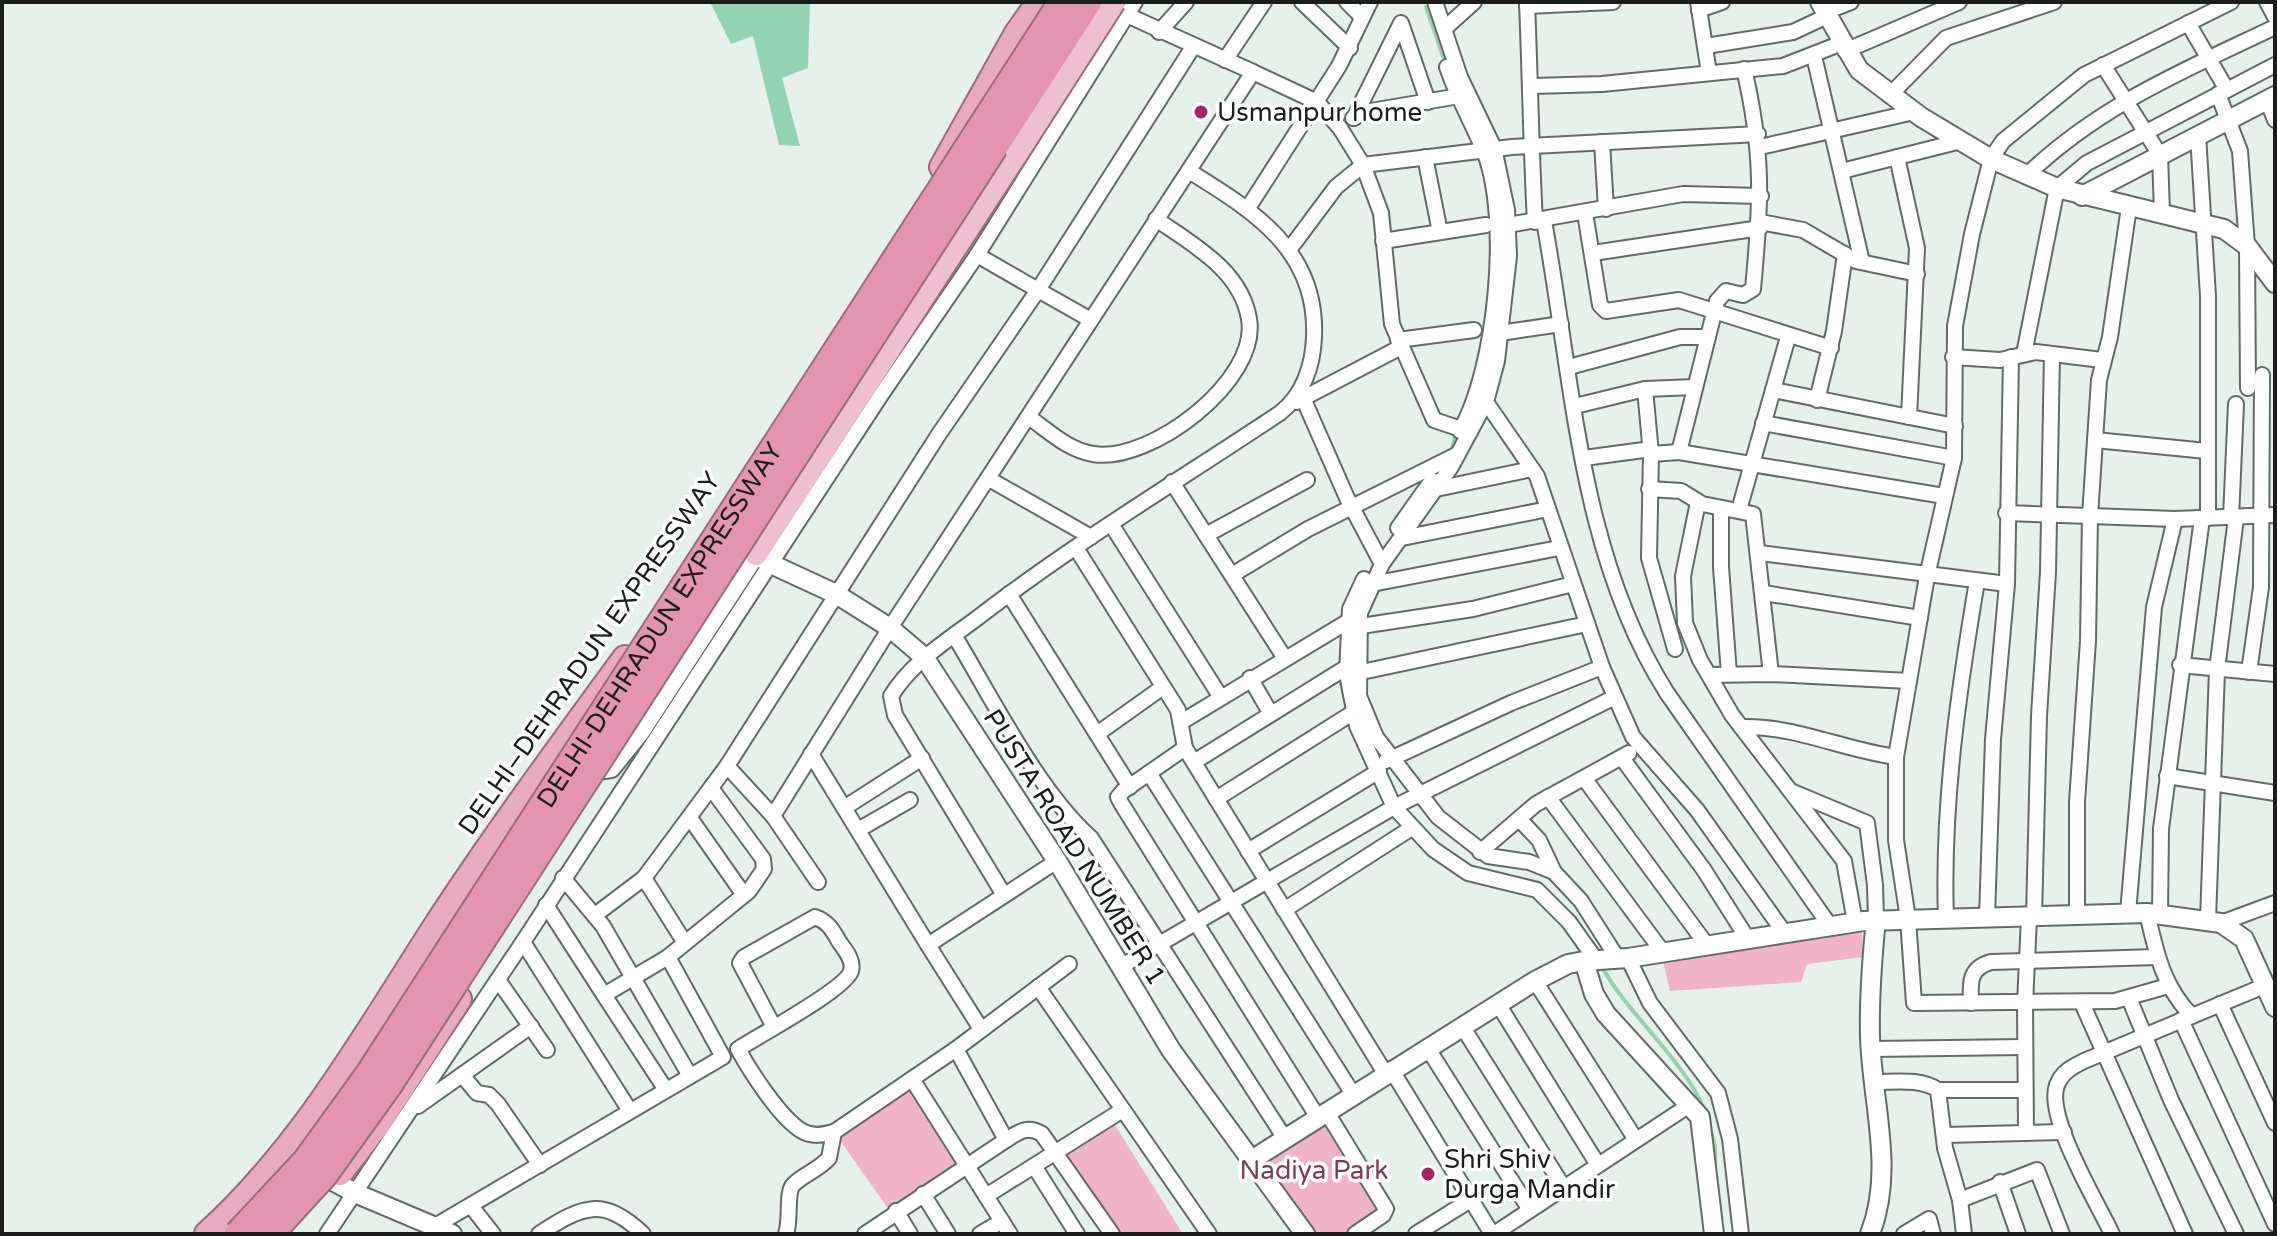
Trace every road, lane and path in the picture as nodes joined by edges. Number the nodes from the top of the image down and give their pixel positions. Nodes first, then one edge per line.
1 (1039, 2) edge
2 (1062, 2) edge
3 (1088, 2) edge
4 (1103, 2) edge
5 (1135, 2) edge
6 (1186, 2) edge
7 (1264, 2) edge
8 (1302, 2) edge
9 (1325, 2) edge
10 (1347, 2) edge
11 (1370, 2) edge
12 (1425, 2) edge
13 (1435, 2) edge
14 (1474, 2) edge
15 (1613, 2) edge
16 (1722, 2) edge
17 (1851, 2) edge
18 (1959, 2) edge
19 (2054, 2) edge
20 (2231, 2) edge
21 (2267, 2) edge
22 (1527, 4) edge
23 (1699, 6) edge
24 (1120, 9) edge
25 (1824, 10) edge
26 (1313, 14) junction
27 (1361, 16) junction
28 (2275, 17) edge
29 (2188, 23) junction
30 (2275, 27) edge
31 (1444, 29) junction
32 (1159, 32) junction
33 (1706, 46) junction
34 (1193, 47) junction
35 (1844, 47) junction
36 (1350, 48) junction
37 (1814, 56) junction
38 (2208, 59) junction
39 (1225, 60) junction
40 (2103, 65) junction
41 (2275, 65) edge
42 (1744, 69) junction
43 (1253, 72) junction
44 (1709, 73) junction
45 (994, 75) junction
46 (1533, 86) junction
47 (2222, 92) junction
48 (1890, 95) junction
49 (1463, 96) junction
50 (2271, 98) edge
51 (2126, 101) junction
52 (1317, 102) junction
53 (1428, 102) junction
54 (1037, 104) junction
55 (1914, 112) junction
56 (1354, 118) junction
57 (2229, 118) junction
58 (2275, 120) edge
59 (1340, 128) junction
60 (1833, 131) junction
61 (2144, 131) junction
62 (2198, 135) junction
63 (1759, 140) junction
64 (1961, 141) junction
65 (1602, 142) junction
66 (1531, 146) junction
67 (1488, 149) junction
68 (2160, 155) junction
69 (1425, 157) junction
70 (1897, 157) junction
71 (1991, 159) junction
72 (1363, 165) junction
73 (1189, 171) junction
74 (1842, 171) junction
75 (2027, 175) junction
76 (2057, 188) junction
77 (1761, 196) junction
78 (2082, 196) junction
79 (2129, 207) junction
80 (1248, 208) junction
81 (1606, 209) junction
82 (1585, 213) junction
83 (2162, 213) junction
84 (1156, 219) junction
85 (1540, 221) junction
86 (2206, 223) junction
87 (1486, 225) dead end
88 (1508, 225) junction
89 (1760, 225) junction
90 (1440, 232) junction
91 (1383, 241) junction
92 (2247, 246) junction
93 (1289, 250) junction
94 (1593, 253) junction
95 (1845, 254) junction
96 (977, 255) junction
97 (1862, 262) junction
98 (1917, 274) junction
99 (2275, 283) edge
100 (1038, 290) junction
101 (1714, 308) junction
102 (1091, 320) junction
103 (1561, 324) junction
104 (1474, 330) dead end
105 (1500, 333) junction
106 (1708, 337) junction
107 (1788, 337) junction
108 (1399, 344) junction
109 (1831, 348) junction
110 (2052, 354) junction
111 (2018, 356) junction
112 (1953, 357) junction
113 (2102, 360) junction
114 (1569, 367) junction
115 (2262, 375) dead end
116 (1695, 387) junction
117 (2248, 388) dead end
118 (1645, 389) junction
119 (1773, 390) junction
120 (1303, 398) junction
121 (1817, 400) junction
122 (1486, 402) junction
123 (2236, 404) dead end
124 (1289, 406) junction
125 (1575, 406) junction
126 (1909, 417) junction
127 (1030, 418) junction
128 (1763, 423) junction
129 (1955, 426) junction
130 (1463, 432) junction
131 (2095, 440) junction
132 (1651, 451) junction
133 (2207, 451) junction
134 (1679, 452) junction
135 (1450, 458) junction
136 (1584, 458) junction
137 (1954, 458) junction
138 (1751, 464) junction
139 (1532, 469) junction
140 (989, 479) junction
141 (1307, 480) dead end
142 (1172, 482) junction
143 (1649, 489) junction
144 (1430, 491) junction
145 (1944, 496) junction
146 (1698, 502) junction
147 (1352, 507) junction
148 (1721, 508) junction
149 (1548, 509) junction
150 (1739, 510) junction
151 (2006, 513) junction
152 (2048, 516) junction
153 (2090, 516) junction
154 (2270, 516) edge
155 (2205, 518) junction
156 (2234, 518) junction
157 (2175, 519) junction
158 (1111, 524) junction
159 (1206, 535) junction
160 (1091, 537) junction
161 (1402, 538) junction
162 (1076, 548) junction
163 (1559, 548) junction
164 (1760, 553) junction
165 (758, 556) junction
166 (1379, 560) junction
167 (1232, 575) junction
168 (1927, 576) junction
169 (1977, 581) junction
170 (1372, 584) junction
171 (1573, 584) junction
172 (2007, 584) junction
173 (1764, 593) junction
174 (836, 594) junction
175 (1009, 594) junction
176 (1920, 618) junction
177 (1357, 620) junction
178 (1587, 624) junction
179 (890, 628) junction
180 (954, 635) junction
181 (1675, 649) dead end
182 (924, 657) junction
183 (1284, 657) junction
184 (2180, 665) junction
185 (1602, 667) junction
186 (2217, 670) junction
187 (1346, 671) junction
188 (2249, 672) junction
189 (1729, 674) junction
190 (1771, 674) junction
191 (2275, 674) edge
192 (1710, 675) junction
193 (1250, 678) junction
194 (1909, 681) junction
195 (1163, 687) junction
196 (1220, 696) junction
197 (1613, 698) junction
198 (1271, 714) junction
199 (1351, 714) junction
200 (1183, 721) junction
201 (1741, 727) junction
202 (569, 733) junction
203 (1097, 734) junction
204 (1640, 746) junction
205 (1185, 748) junction
206 (811, 754) junction
207 (1896, 757) junction
208 (922, 758) junction
209 (1392, 758) junction
210 (1622, 758) junction
211 (1194, 762) junction
212 (727, 766) junction
213 (603, 770) junction
214 (1380, 772) junction
215 (1149, 773) junction
216 (2167, 776) junction
217 (1584, 778) junction
218 (2213, 784) junction
219 (1130, 787) junction
220 (711, 788) junction
221 (1793, 792) junction
222 (2275, 793) edge
223 (1418, 795) junction
224 (1548, 797) junction
225 (1216, 799) junction
226 (910, 800) dead end
227 (1393, 806) junction
228 (844, 808) junction
229 (773, 816) junction
230 (690, 818) junction
231 (1519, 819) junction
232 (1410, 829) junction
233 (858, 830) junction
234 (1248, 851) junction
235 (1480, 852) junction
236 (1057, 861) junction
237 (1554, 872) junction
238 (563, 878) junction
239 (644, 878) junction
240 (1267, 881) junction
241 (818, 882) dead end
242 (744, 895) junction
243 (1004, 895) junction
244 (1231, 902) junction
245 (2275, 903) edge
246 (546, 905) junction
247 (1284, 910) junction
248 (2077, 912) junction
249 (2145, 913) junction
250 (595, 915) junction
251 (1987, 917) junction
252 (2031, 917) junction
253 (1876, 919) junction
254 (1908, 919) junction
255 (1946, 919) junction
256 (1194, 922) junction
257 (1855, 922) junction
258 (2215, 922) junction
259 (1830, 926) junction
260 (1786, 935) junction
261 (1749, 941) junction
262 (523, 942) junction
263 (1159, 942) junction
264 (685, 943) junction
265 (1706, 944) junction
266 (928, 945) junction
267 (1662, 951) junction
268 (668, 957) junction
269 (2157, 957) junction
270 (1608, 959) junction
271 (2028, 961) junction
272 (1069, 964) dead end
273 (1120, 967) junction
274 (635, 976) junction
275 (498, 980) junction
276 (1535, 981) junction
277 (2168, 986) junction
278 (2264, 986) junction
279 (1038, 987) junction
280 (604, 995) junction
281 (2129, 998) junction
282 (1971, 1003) junction
283 (2082, 1003) junction
284 (1498, 1004) junction
285 (2025, 1004) junction
286 (2220, 1004) junction
287 (2275, 1007) edge
288 (2187, 1018) junction
289 (531, 1026) junction
290 (1462, 1026) junction
291 (774, 1027) junction
292 (981, 1029) junction
293 (2144, 1036) junction
294 (1427, 1047) junction
295 (2025, 1047) junction
296 (738, 1049) junction
297 (956, 1049) junction
298 (1871, 1049) junction
299 (547, 1050) dead end
300 (2102, 1053) junction
301 (723, 1057) junction
302 (1388, 1071) junction
303 (462, 1075) junction
304 (690, 1076) junction
305 (912, 1079) junction
306 (1874, 1082) junction
307 (666, 1090) junction
308 (1938, 1090) junction
309 (2024, 1090) junction
310 (1353, 1094) junction
311 (1691, 1104) junction
312 (411, 1111) junction
313 (630, 1111) junction
314 (1121, 1111) junction
315 (1321, 1113) junction
316 (2275, 1123) edge
317 (834, 1132) junction
318 (2026, 1132) junction
319 (2064, 1132) junction
320 (1945, 1135) junction
321 (1284, 1137) junction
322 (1006, 1140) junction
323 (1636, 1140) junction
324 (285, 1151) junction
325 (1054, 1152) junction
326 (1250, 1161) junction
327 (540, 1165) junction
328 (1598, 1165) junction
329 (966, 1166) junction
330 (1034, 1166) junction
331 (2000, 1182) junction
332 (344, 1188) junction
333 (1564, 1188) junction
334 (923, 1194) junction
335 (986, 1196) junction
336 (1472, 1199) junction
337 (1960, 1200) junction
338 (471, 1206) junction
339 (1530, 1210) junction
340 (896, 1211) junction
341 (2275, 1224) edge
342 (1006, 1228) edge
343 (444, 1231) edge
344 (207, 1234) edge
345 (238, 1234) edge
346 (270, 1234) edge
347 (288, 1234) edge
348 (327, 1234) edge
349 (493, 1234) edge
350 (539, 1234) edge
351 (643, 1234) edge
352 (786, 1234) edge
353 (865, 1234) edge
354 (910, 1234) edge
355 (948, 1234) edge
356 (980, 1234) edge
357 (1077, 1234) edge
358 (1112, 1234) edge
359 (1209, 1234) edge
360 (1305, 1234) edge
361 (1355, 1234) edge
362 (1416, 1234) edge
363 (1493, 1234) edge
364 (1714, 1234) edge
365 (1741, 1234) edge
366 (1870, 1234) edge
367 (1904, 1234) edge
368 (1933, 1234) edge
369 (1964, 1234) edge
370 (2018, 1234) edge
371 (2062, 1234) edge
372 (2112, 1234) edge
373 (2185, 1234) edge
374 (2236, 1234) edge

1 - 45 highway, DELHI–DEHRADUN EXPRESSWAY
2 - 345 highway, DELHI-DEHRADUN EXPRESSWAY, bridge
3 - 346 highway, DELHI-DEHRADUN EXPRESSWAY, bridge
4 - 24 street
4 - 54 highway
5 - 24 street
6 - 32 street
7 - 39 street
8 - 26 street
9 - 26 street
10 - 27 street
11 - 27 street
12 - 49 street
13 - 31 street
14 - 31 street
15 - 22 street
16 - 23 street
17 - 25 street
18 - 35 street
19 - 48 street
20 - 29 street
21 - 28 street
22 - 46 street
23 - 33 street
24 - 32 street
24 - 96 street
24 - 165 main road, bridge
25 - 33 street
25 - 35 street
26 - 36 street
27 - 36 street
29 - 38 street
29 - 40 street
30 - 38 street
31 - 49 street
32 - 34 street
33 - 44 street
34 - 39 street
34 - 100 street
35 - 37 street
35 - 48 street
36 - 52 street
37 - 42 street
37 - 60 street
38 - 47 street
38 - 51 street
39 - 43 street
40 - 51 street
40 - 71 street
41 - 47 street
42 - 44 street
42 - 63 street
43 - 52 street
43 - 73 street
44 - 46 street
45 - 54 street
45 - 202 highway, DELHI–DEHRADUN EXPRESSWAY
46 - 66 street
47 - 57 street
47 - 61 street
48 - 55 street
49 - 53 street
49 - 67 street
50 - 57 street
50 - 58 street
51 - 61 street
51 - 75 street
52 - 59 street
52 - 80 street
53 - 56 street
53 - 56 street
54 - 165 highway
55 - 60 street
55 - 64 street
56 - 59 street
57 - 62 street
57 - 92 street
59 - 72 street
60 - 63 street
60 - 74 street
61 - 68 street
61 - 76 street
62 - 68 street
62 - 86 street
63 - 65 street
63 - 77 street
64 - 70 street
64 - 71 street
65 - 66 street
65 - 81 street
66 - 67 street
66 - 85 street
67 - 69 street
67 - 88 street
67 - 130 street
68 - 78 street
68 - 83 street
69 - 72 street
69 - 90 street
70 - 74 street
70 - 98 street
71 - 75 street
71 - 112 street
72 - 91 street
72 - 93 street
73 - 80 street
73 - 84 street
74 - 97 street
75 - 76 street
76 - 78 street
76 - 111 street
77 - 81 street
77 - 89 street
78 - 79 street
79 - 83 street
79 - 113 street
80 - 93 street
81 - 82 street
82 - 85 street
82 - 94 street
83 - 86 street
84 - 102 street
84 - 127 street
85 - 88 street
85 - 103 street
86 - 92 street
86 - 133 street
87 - 90 street
88 - 105 street
89 - 94 street
89 - 95 street
89 - 101 street
90 - 91 street
91 - 108 street
92 - 99 street
92 - 117 street
93 - 124 street
94 - 101 street
95 - 97 street
95 - 109 street
96 - 100 street
96 - 165 street
97 - 98 street
98 - 126 street
100 - 102 street
100 - 174 street
101 - 106 street
101 - 107 street
102 - 127 street
103 - 105 street
103 - 114 street
104 - 108 street
105 - 122 street
106 - 114 street
106 - 116 street
107 - 109 street
107 - 119 street
108 - 120 street
108 - 130 street
109 - 121 street
110 - 111 street
110 - 113 street
110 - 152 street
111 - 112 street
111 - 151 street
112 - 129 street
113 - 131 street
114 - 125 street
115 - 154 street
116 - 118 street
116 - 134 street
118 - 125 street
118 - 132 street
119 - 121 street
119 - 128 street
120 - 124 street
120 - 147 street
121 - 126 street
122 - 130 street
122 - 139 street
123 - 156 street
124 - 142 street
125 - 136 street
126 - 129 street
127 - 140 street
128 - 137 street
128 - 138 street
129 - 137 street
130 - 135 street
131 - 133 street
131 - 153 street
132 - 134 street
132 - 136 street
132 - 143 street
133 - 155 street
134 - 138 street
135 - 144 street
135 - 147 street
136 - 259 street
137 - 145 street
138 - 145 street
138 - 150 street
139 - 144 street
139 - 149 street
140 - 160 street
140 - 179 street
141 - 159 street
142 - 158 street
142 - 159 street
143 - 146 street
143 - 181 street
144 - 161 street
144 - 166 street
145 - 168 street
146 - 148 street
146 - 192 street
147 - 166 street
147 - 167 street
148 - 150 street
148 - 189 street
149 - 161 street
149 - 163 street
150 - 164 street
151 - 152 street
151 - 172 street
152 - 153 street
152 - 252 street
153 - 157 street
153 - 248 street
154 - 156 street
154 - 188 street
155 - 156 street
155 - 157 street
155 - 184 street
156 - 186 street
157 - 249 street
158 - 160 street
158 - 196 street
159 - 167 street
160 - 162 street
161 - 166 street
162 - 175 street
162 - 195 street
163 - 170 street
163 - 171 street
164 - 168 street
164 - 173 street
165 - 174 street, PUSTA ROAD NUMBER 1
165 - 213 highway
165 - 238 street
166 - 170 street
166 - 177 street
167 - 183 street
168 - 169 street
168 - 176 street
169 - 172 street
169 - 255 street
170 - 177 street
171 - 177 street
171 - 178 street
172 - 251 street
173 - 176 street
173 - 190 street
174 - 179 street, PUSTA ROAD NUMBER 1
174 - 212 street
175 - 180 street
175 - 203 street
176 - 194 street
177 - 183 street
177 - 187 street
178 - 185 street
178 - 187 street
179 - 182 street, PUSTA ROAD NUMBER 1
179 - 206 street
180 - 182 street
180 - 263 street
182 - 208 street
182 - 236 street, PUSTA ROAD NUMBER 1
183 - 193 street
184 - 186 street
184 - 216 street
185 - 197 street
185 - 209 street
186 - 188 street
186 - 218 street
187 - 198 street
187 - 199 street
187 - 209 street
188 - 191 street
189 - 190 street
189 - 192 street
190 - 194 street
192 - 201 street
193 - 196 street
193 - 198 street
194 - 207 street
195 - 200 street
195 - 203 street
196 - 200 street
197 - 204 street
197 - 223 street
198 - 211 street
199 - 214 street
199 - 225 street
200 - 205 street
201 - 207 street
201 - 221 street
202 - 213 street
202 - 324 highway, DELHI–DEHRADUN EXPRESSWAY
203 - 219 street
204 - 210 street
204 - 260 street
205 - 211 street
205 - 215 street
206 - 228 street
206 - 229 street
207 - 254 street
208 - 228 street
208 - 243 street
209 - 214 street
209 - 223 street
210 - 217 street
210 - 261 street
211 - 225 street
212 - 220 street
212 - 229 street
213 - 332 highway
214 - 227 street
214 - 234 street
215 - 219 street
215 - 244 street
216 - 218 street
216 - 249 street
217 - 224 street
217 - 265 street
218 - 222 street
218 - 258 street
219 - 256 street
220 - 230 street
220 - 242 street
221 - 253 street
221 - 257 street
223 - 227 street
223 - 235 street
224 - 231 street
224 - 267 street
225 - 234 street
226 - 233 street
227 - 232 street
227 - 240 street
228 - 233 street
229 - 241 street
230 - 239 street
230 - 242 street
231 - 235 street
231 - 237 street
232 - 247 street
232 - 270 street
233 - 266 street
234 - 240 street
235 - 237 street
236 - 243 street
236 - 273 street, PUSTA ROAD NUMBER 1
237 - 270 street
238 - 246 street
238 - 250 street
239 - 250 street
239 - 264 street
240 - 244 street
240 - 247 street
242 - 264 street
243 - 266 street
244 - 256 street
244 - 310 street
245 - 258 street
246 - 262 street
246 - 280 street
247 - 302 street
248 - 249 street
248 - 252 street
249 - 258 street
249 - 269 street
250 - 274 street
251 - 252 street
251 - 255 street
252 - 271 street
253 - 254 street
253 - 257 street
253 - 298 street
254 - 255 street
254 - 282 street
256 - 263 street
256 - 315 street
257 - 259 street
258 - 278 street
259 - 260 street
260 - 261 street
261 - 265 street
262 - 275 street
262 - 313 street
263 - 273 street
263 - 321 street
264 - 268 street
265 - 267 street
266 - 292 street
267 - 270 street
268 - 274 street
268 - 301 street
269 - 271 street
269 - 277 street
270 - 276 street
270 - 311 street
270 - 365 street
271 - 282 street
271 - 285 street
272 - 279 street
273 - 326 street, PUSTA ROAD NUMBER 1
274 - 280 street
274 - 304 street
275 - 289 street
275 - 312 street
276 - 284 street
276 - 323 street
277 - 281 street
277 - 288 street
278 - 286 street
278 - 287 street
279 - 292 street
279 - 314 street
280 - 307 street
281 - 283 street
281 - 293 street
282 - 285 street
283 - 285 street
283 - 300 street
284 - 290 street
284 - 328 street
285 - 295 street
286 - 288 street
286 - 316 street
288 - 293 street
288 - 341 street
289 - 299 street
289 - 303 street
290 - 294 street
290 - 333 street
291 - 291 street
291 - 296 street
292 - 297 street
293 - 300 street
293 - 374 street
294 - 302 street
294 - 339 street
295 - 298 street
295 - 309 street
296 - 301 street
296 - 317 street
297 - 305 street
297 - 322 street
298 - 306 street
300 - 319 street
300 - 373 street
301 - 304 street
302 - 310 street
302 - 336 street
303 - 312 street
303 - 327 street
304 - 307 street
305 - 317 street
305 - 329 street
306 - 308 street
306 - 366 street
307 - 313 street
308 - 309 street
308 - 320 street
309 - 318 street
310 - 315 street
311 - 323 street
311 - 364 street
312 - 332 street
313 - 327 street
314 - 325 street
314 - 359 street
315 - 321 street
315 - 361 street
317 - 352 street
318 - 319 street
318 - 320 street
319 - 372 street
320 - 337 street
321 - 326 street
322 - 325 street
322 - 329 street
323 - 328 street
324 - 332 street
324 - 344 highway, DELHI–DEHRADUN EXPRESSWAY
325 - 330 street
325 - 358 street
326 - 360 street, PUSTA ROAD NUMBER 1
327 - 338 street
328 - 333 street
329 - 334 street
329 - 335 street
330 - 335 street
330 - 357 street
331 - 337 street
331 - 370 street
331 - 371 street
332 - 343 street
332 - 347 highway
332 - 348 street
333 - 339 street
334 - 340 street
334 - 355 street
335 - 342 street
336 - 362 street
336 - 363 street
337 - 369 street
338 - 343 street
338 - 349 street
339 - 363 street
340 - 353 street
340 - 354 street
342 - 356 street
350 - 351 street
367 - 368 street

